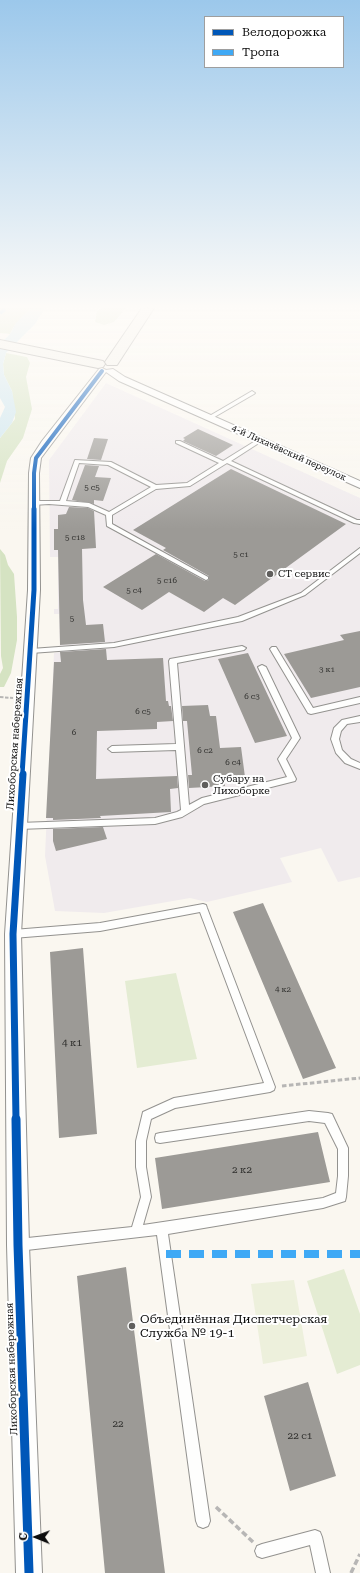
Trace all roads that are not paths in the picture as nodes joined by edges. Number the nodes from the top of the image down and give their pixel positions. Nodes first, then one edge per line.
1 (95, 381) edge
2 (127, 381) edge
3 (252, 393) dead end
4 (209, 418) junction
5 (260, 440) junction
6 (178, 442) dead end
7 (225, 462) junction
8 (360, 485) edge
9 (155, 487) junction
10 (33, 503) junction
11 (62, 503) junction
12 (109, 514) junction
13 (360, 522) edge
14 (360, 550) edge
15 (206, 578) dead end
16 (242, 648) dead end
17 (274, 649) dead end
18 (31, 651) junction
19 (262, 667) dead end
20 (360, 700) edge
21 (360, 719) edge
22 (180, 747) junction
23 (112, 749) dead end
24 (360, 766) edge
25 (185, 812) junction
26 (19, 826) junction
27 (13, 934) junction
28 (160, 1138) dead end
29 (162, 1229) junction
30 (136, 1232) junction
31 (18, 1245) junction
32 (203, 1521) dead end
33 (262, 1551) road end
34 (29, 1573) edge
35 (323, 1573) edge

1 - 10 street, Лихоборская набережная
2 - 4 street, 4-й Лихачёвский переулок
3 - 4 lane
4 - 5 street, 4-й Лихачёвский переулок
5 - 7 lane
5 - 8 street, 4-й Лихачёвский переулок
6 - 7 lane
7 - 9 lane
7 - 13 lane
9 - 11 lane
9 - 12 lane
10 - 11 lane
10 - 18 street, Лихоборская набережная
11 - 12 lane
12 - 15 lane
14 - 18 lane
16 - 22 lane
17 - 20 lane
18 - 26 street, Лихоборская набережная
19 - 25 lane
21 - 24 lane
22 - 23 lane
22 - 25 lane
25 - 26 lane
26 - 27 street, Лихоборская набережная
27 - 30 lane
27 - 31 street, Лихоборская набережная
28 - 29 lane
29 - 30 lane
29 - 32 lane
30 - 31 lane
31 - 34 street, Лихоборская набережная
33 - 35 lane

